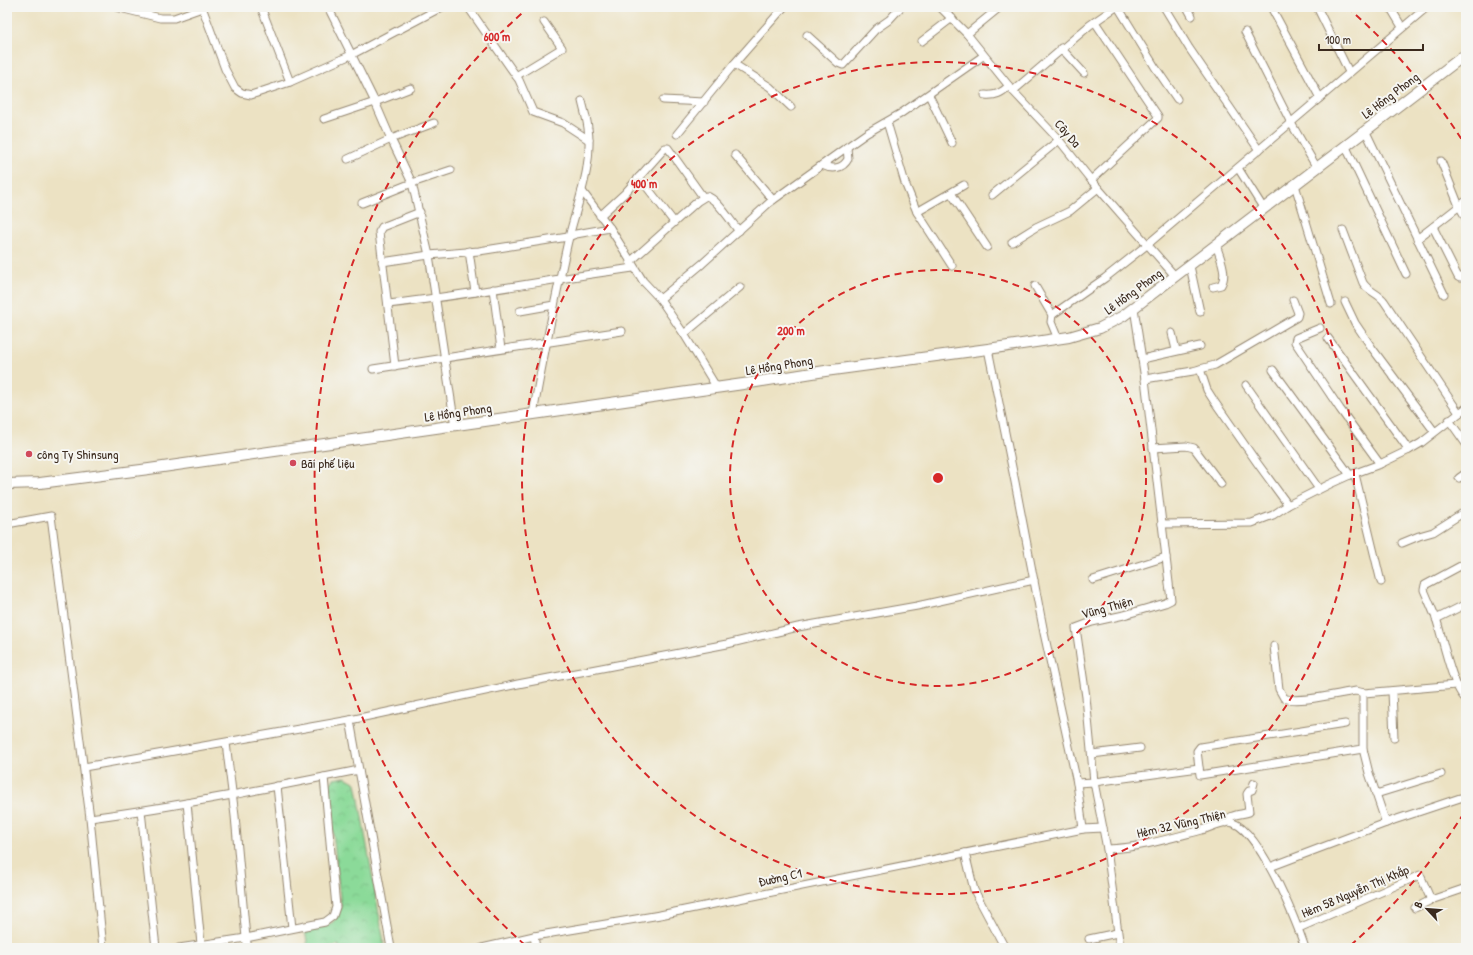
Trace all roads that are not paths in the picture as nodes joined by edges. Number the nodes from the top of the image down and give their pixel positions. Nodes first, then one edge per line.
1 (116, 7) edge
2 (202, 7) edge
3 (260, 7) edge
4 (328, 7) edge
5 (442, 7) edge
6 (468, 7) edge
7 (784, 7) edge
8 (901, 7) edge
9 (940, 7) edge
10 (1000, 7) edge
11 (1117, 7) edge
12 (1164, 7) edge
13 (1187, 7) edge
14 (1271, 7) edge
15 (1317, 7) edge
16 (1390, 7) edge
17 (1427, 7) edge
18 (1192, 16) dead end
19 (952, 18) junction
20 (544, 22) dead end
21 (1095, 22) junction
22 (1402, 27) junction
23 (1245, 32) dead end
24 (967, 34) junction
25 (806, 36) dead end
26 (922, 41) dead end
27 (1062, 48) junction
28 (1466, 54) edge
29 (351, 55) junction
30 (984, 56) junction
31 (734, 64) junction
32 (1349, 72) junction
33 (1084, 73) dead end
34 (516, 76) junction
35 (290, 82) junction
36 (411, 88) dead end
37 (1011, 88) junction
38 (929, 95) junction
39 (985, 95) dead end
40 (1320, 98) junction
41 (1177, 99) dead end
42 (663, 100) dead end
43 (582, 101) dead end
44 (375, 102) junction
45 (704, 102) junction
46 (791, 107) dead end
47 (324, 119) dead end
48 (887, 122) junction
49 (434, 123) dead end
50 (1292, 123) junction
51 (1365, 130) junction
52 (677, 134) dead end
53 (391, 140) junction
54 (589, 140) junction
55 (1059, 140) junction
56 (952, 144) dead end
57 (1346, 145) junction
58 (847, 147) junction
59 (1259, 150) junction
60 (735, 155) dead end
61 (348, 158) dead end
62 (1441, 161) dead end
63 (822, 165) junction
64 (1238, 168) junction
65 (1317, 168) junction
66 (451, 170) dead end
67 (640, 177) junction
68 (1091, 180) junction
69 (412, 183) junction
70 (964, 185) dead end
71 (1295, 185) junction
72 (1098, 188) junction
73 (582, 191) junction
74 (951, 193) junction
75 (992, 195) dead end
76 (703, 197) junction
77 (773, 200) junction
78 (1466, 201) edge
79 (362, 204) dead end
80 (1459, 206) junction
81 (1264, 209) junction
82 (420, 212) junction
83 (916, 212) junction
84 (600, 216) junction
85 (1466, 218) edge
86 (674, 222) junction
87 (1433, 227) junction
88 (610, 228) junction
89 (1343, 230) dead end
90 (739, 231) junction
91 (568, 237) junction
92 (1417, 239) junction
93 (1012, 242) dead end
94 (1148, 244) junction
95 (1216, 245) junction
96 (987, 247) dead end
97 (469, 251) junction
98 (429, 255) junction
99 (382, 262) junction
100 (632, 265) junction
101 (952, 266) dead end
102 (1190, 266) junction
103 (1406, 274) dead end
104 (1466, 275) edge
105 (1175, 276) junction
106 (560, 278) junction
107 (1036, 286) dead end
108 (740, 287) dead end
109 (1213, 287) dead end
110 (493, 289) junction
111 (475, 292) junction
112 (1444, 294) dead end
113 (436, 299) junction
114 (660, 299) junction
115 (1293, 300) dead end
116 (1345, 302) dead end
117 (388, 304) junction
118 (1331, 304) dead end
119 (554, 305) junction
120 (1134, 308) junction
121 (520, 311) dead end
122 (1200, 312) dead end
123 (1052, 315) junction
124 (1320, 328) dead end
125 (622, 331) dead end
126 (1172, 333) dead end
127 (684, 334) junction
128 (1328, 338) dead end
129 (1058, 339) junction
130 (546, 343) junction
131 (1200, 346) dead end
132 (501, 349) junction
133 (988, 349) junction
134 (1176, 350) junction
135 (445, 358) junction
136 (1142, 359) junction
137 (395, 366) junction
138 (373, 369) dead end
139 (1200, 369) junction
140 (1273, 370) dead end
141 (1145, 378) junction
142 (1246, 385) dead end
143 (717, 388) junction
144 (1466, 408) edge
145 (1459, 413) junction
146 (533, 414) junction
147 (1450, 420) junction
148 (455, 426) junction
149 (1434, 431) junction
150 (1466, 444) edge
151 (1153, 448) junction
152 (1409, 450) junction
153 (1380, 464) junction
154 (1466, 473) edge
155 (1352, 474) junction
156 (1459, 478) dead end
157 (7, 484) edge
158 (1221, 484) dead end
159 (1319, 489) junction
160 (1288, 504) junction
161 (1466, 511) edge
162 (7, 524) edge
163 (1162, 524) junction
164 (1402, 543) dead end
165 (1166, 557) junction
166 (1466, 563) edge
167 (1034, 580) junction
168 (1093, 580) dead end
169 (1381, 582) dead end
170 (1466, 604) edge
171 (1436, 619) junction
172 (1274, 646) dead end
173 (1456, 685) junction
174 (1392, 691) junction
175 (1364, 693) junction
176 (1466, 699) edge
177 (350, 720) junction
178 (1345, 724) dead end
179 (1394, 738) dead end
180 (226, 743) junction
181 (1140, 748) dead end
182 (1363, 749) junction
183 (1092, 754) junction
184 (84, 767) junction
185 (1199, 768) junction
186 (359, 770) junction
187 (1441, 774) dead end
188 (324, 777) junction
189 (1094, 782) junction
190 (1077, 783) junction
191 (1254, 783) dead end
192 (277, 786) junction
193 (1376, 794) junction
194 (232, 796) junction
195 (1460, 798) dead end
196 (187, 803) junction
197 (141, 811) junction
198 (90, 818) junction
199 (1226, 822) junction
200 (1386, 823) junction
201 (1103, 828) junction
202 (1083, 829) junction
203 (1107, 849) junction
204 (965, 853) junction
205 (1270, 867) junction
206 (1466, 888) edge
207 (1431, 900) junction
208 (1415, 908) dead end
209 (292, 928) junction
210 (1299, 928) junction
211 (1118, 933) junction
212 (534, 936) junction
213 (246, 938) junction
214 (1089, 939) dead end
215 (201, 944) junction
216 (103, 948) edge
217 (156, 948) edge
218 (179, 948) edge
219 (248, 948) edge
220 (392, 948) edge
221 (482, 948) edge
222 (536, 948) edge
223 (1005, 948) edge
224 (1120, 948) edge
225 (1305, 948) edge

1 - 2 street
2 - 35 street
3 - 35 street
4 - 29 street
5 - 29 street
6 - 34 street
7 - 31 street
8 - 25 street
9 - 19 street, Cây Da
10 - 24 street
11 - 21 street
11 - 41 street
12 - 59 street
13 - 18 street
14 - 40 street
15 - 32 street
16 - 22 street
17 - 22 street
19 - 24 street, Cây Da
19 - 26 street
20 - 34 street
21 - 27 street
21 - 68 street
22 - 32 street
23 - 50 street
24 - 30 street, Cây Da
27 - 33 street
27 - 37 street
28 - 51 main road, Lê Hồng Phong
29 - 35 street
29 - 44 street
30 - 37 street, Cây Da
30 - 38 street
31 - 45 street
31 - 46 street
32 - 40 street
34 - 54 street
36 - 44 street
37 - 39 street
37 - 55 street, Cây Da
38 - 48 street
38 - 56 street
40 - 50 street
42 - 45 street
43 - 54 street
44 - 47 street
44 - 53 street
45 - 52 street
48 - 58 street
48 - 83 street
49 - 53 street
50 - 59 street
50 - 65 street
51 - 57 main road, Lê Hồng Phong
51 - 92 street
53 - 61 street
53 - 69 street
54 - 73 street
55 - 68 street, Cây Da
55 - 75 street
57 - 65 main road, Lê Hồng Phong
57 - 103 street
58 - 63 street
58 - 63 street
59 - 64 street
60 - 77 street
62 - 80 street
63 - 77 street
64 - 81 street
64 - 94 street
65 - 71 main road, Lê Hồng Phong
66 - 69 street
67 - 76 street
67 - 84 street
67 - 86 street
68 - 72 street, Cây Da
69 - 79 street
69 - 82 street
70 - 74 street
71 - 81 main road, Lê Hồng Phong
71 - 118 street
72 - 93 street
72 - 94 street, Cây Da
73 - 84 street
73 - 91 street
74 - 83 street
74 - 96 street
76 - 86 street
76 - 90 street
77 - 90 street
78 - 80 street
80 - 85 street
80 - 87 street
81 - 95 main road, Lê Hồng Phong
82 - 98 street
82 - 99 street
83 - 101 street
84 - 88 street
86 - 100 street
87 - 92 street
87 - 104 street
88 - 91 street
88 - 100 street
89 - 145 street
90 - 114 street
91 - 97 street
91 - 106 street
92 - 112 street
94 - 105 street, Cây Da
94 - 123 street
95 - 102 main road, Lê Hồng Phong
95 - 109 street
97 - 98 street
97 - 111 street
98 - 99 street
98 - 113 street
99 - 117 street
100 - 106 street
100 - 114 street
102 - 105 main road, Lê Hồng Phong
102 - 122 street
105 - 120 main road, Lê Hồng Phong
106 - 110 street
106 - 119 street
107 - 123 street
108 - 127 street
110 - 111 street
110 - 132 street
111 - 113 street
113 - 117 street
113 - 135 street
114 - 127 street
115 - 139 street
116 - 149 street
117 - 137 street
119 - 121 street
119 - 130 street
120 - 129 main road, Lê Hồng Phong
120 - 136 street, Vũng Thiện
123 - 129 street
124 - 153 street
125 - 130 street
126 - 134 street
127 - 143 street
128 - 152 street
129 - 133 main road, Lê Hồng Phong
130 - 132 street
130 - 146 street
131 - 134 street
132 - 135 street
133 - 143 main road, Lê Hồng Phong
133 - 167 street
134 - 136 street
135 - 137 street
135 - 148 street
136 - 141 street, Vũng Thiện
137 - 138 street
139 - 141 street
139 - 160 street
140 - 155 street
141 - 151 street, Vũng Thiện
142 - 159 street
143 - 146 main road, Lê Hồng Phong
144 - 145 street
145 - 147 street
146 - 148 main road, Lê Hồng Phong
147 - 149 street
147 - 150 street
148 - 157 main road, Lê Hồng Phong
149 - 152 street
151 - 158 street
151 - 163 street, Vũng Thiện
152 - 153 street
153 - 155 street
154 - 156 street
155 - 159 street
155 - 169 street
159 - 160 street
160 - 163 street
161 - 164 street
162 - 184 street
163 - 165 street, Vũng Thiện
165 - 168 street
165 - 183 street, Vũng Thiện
166 - 171 street
167 - 177 street
167 - 190 street
170 - 171 street
171 - 173 street
172 - 175 street
173 - 174 street
173 - 176 street
174 - 175 street
174 - 179 street
175 - 182 street
177 - 180 street
177 - 186 street
178 - 185 street
180 - 184 street
180 - 194 street
181 - 183 street
182 - 185 street
182 - 193 street
183 - 189 street, Vũng Thiện
184 - 198 street
185 - 189 street
186 - 188 street
186 - 220 street
187 - 193 street
188 - 192 street
188 - 209 street
189 - 190 street
189 - 201 street, Vũng Thiện
190 - 202 street
191 - 199 street
192 - 194 street
192 - 209 street
193 - 200 street
194 - 196 street
194 - 213 street
195 - 200 street
196 - 197 street
196 - 215 street
197 - 198 street
197 - 217 street
198 - 216 street
199 - 203 street, Hẻm 32 Vũng Thiện
199 - 205 street, Hẻm 32 Vũng Thiện
200 - 205 street
201 - 202 street, Đường C1
201 - 203 street, Vũng Thiện
202 - 204 street, Đường C1
203 - 211 street, Vũng Thiện
204 - 212 street, Đường C1
204 - 223 street
205 - 210 street, Hẻm 32 Vũng Thiện
206 - 207 street
207 - 208 street
207 - 210 street, Hẻm 58 Nguyễn Thị Khắp
209 - 213 street
210 - 225 street, Hẻm 32 Vũng Thiện
211 - 214 street
211 - 224 street, Vũng Thiện
212 - 221 street, Đường C1
212 - 222 street
213 - 215 street
213 - 219 street
215 - 218 street

